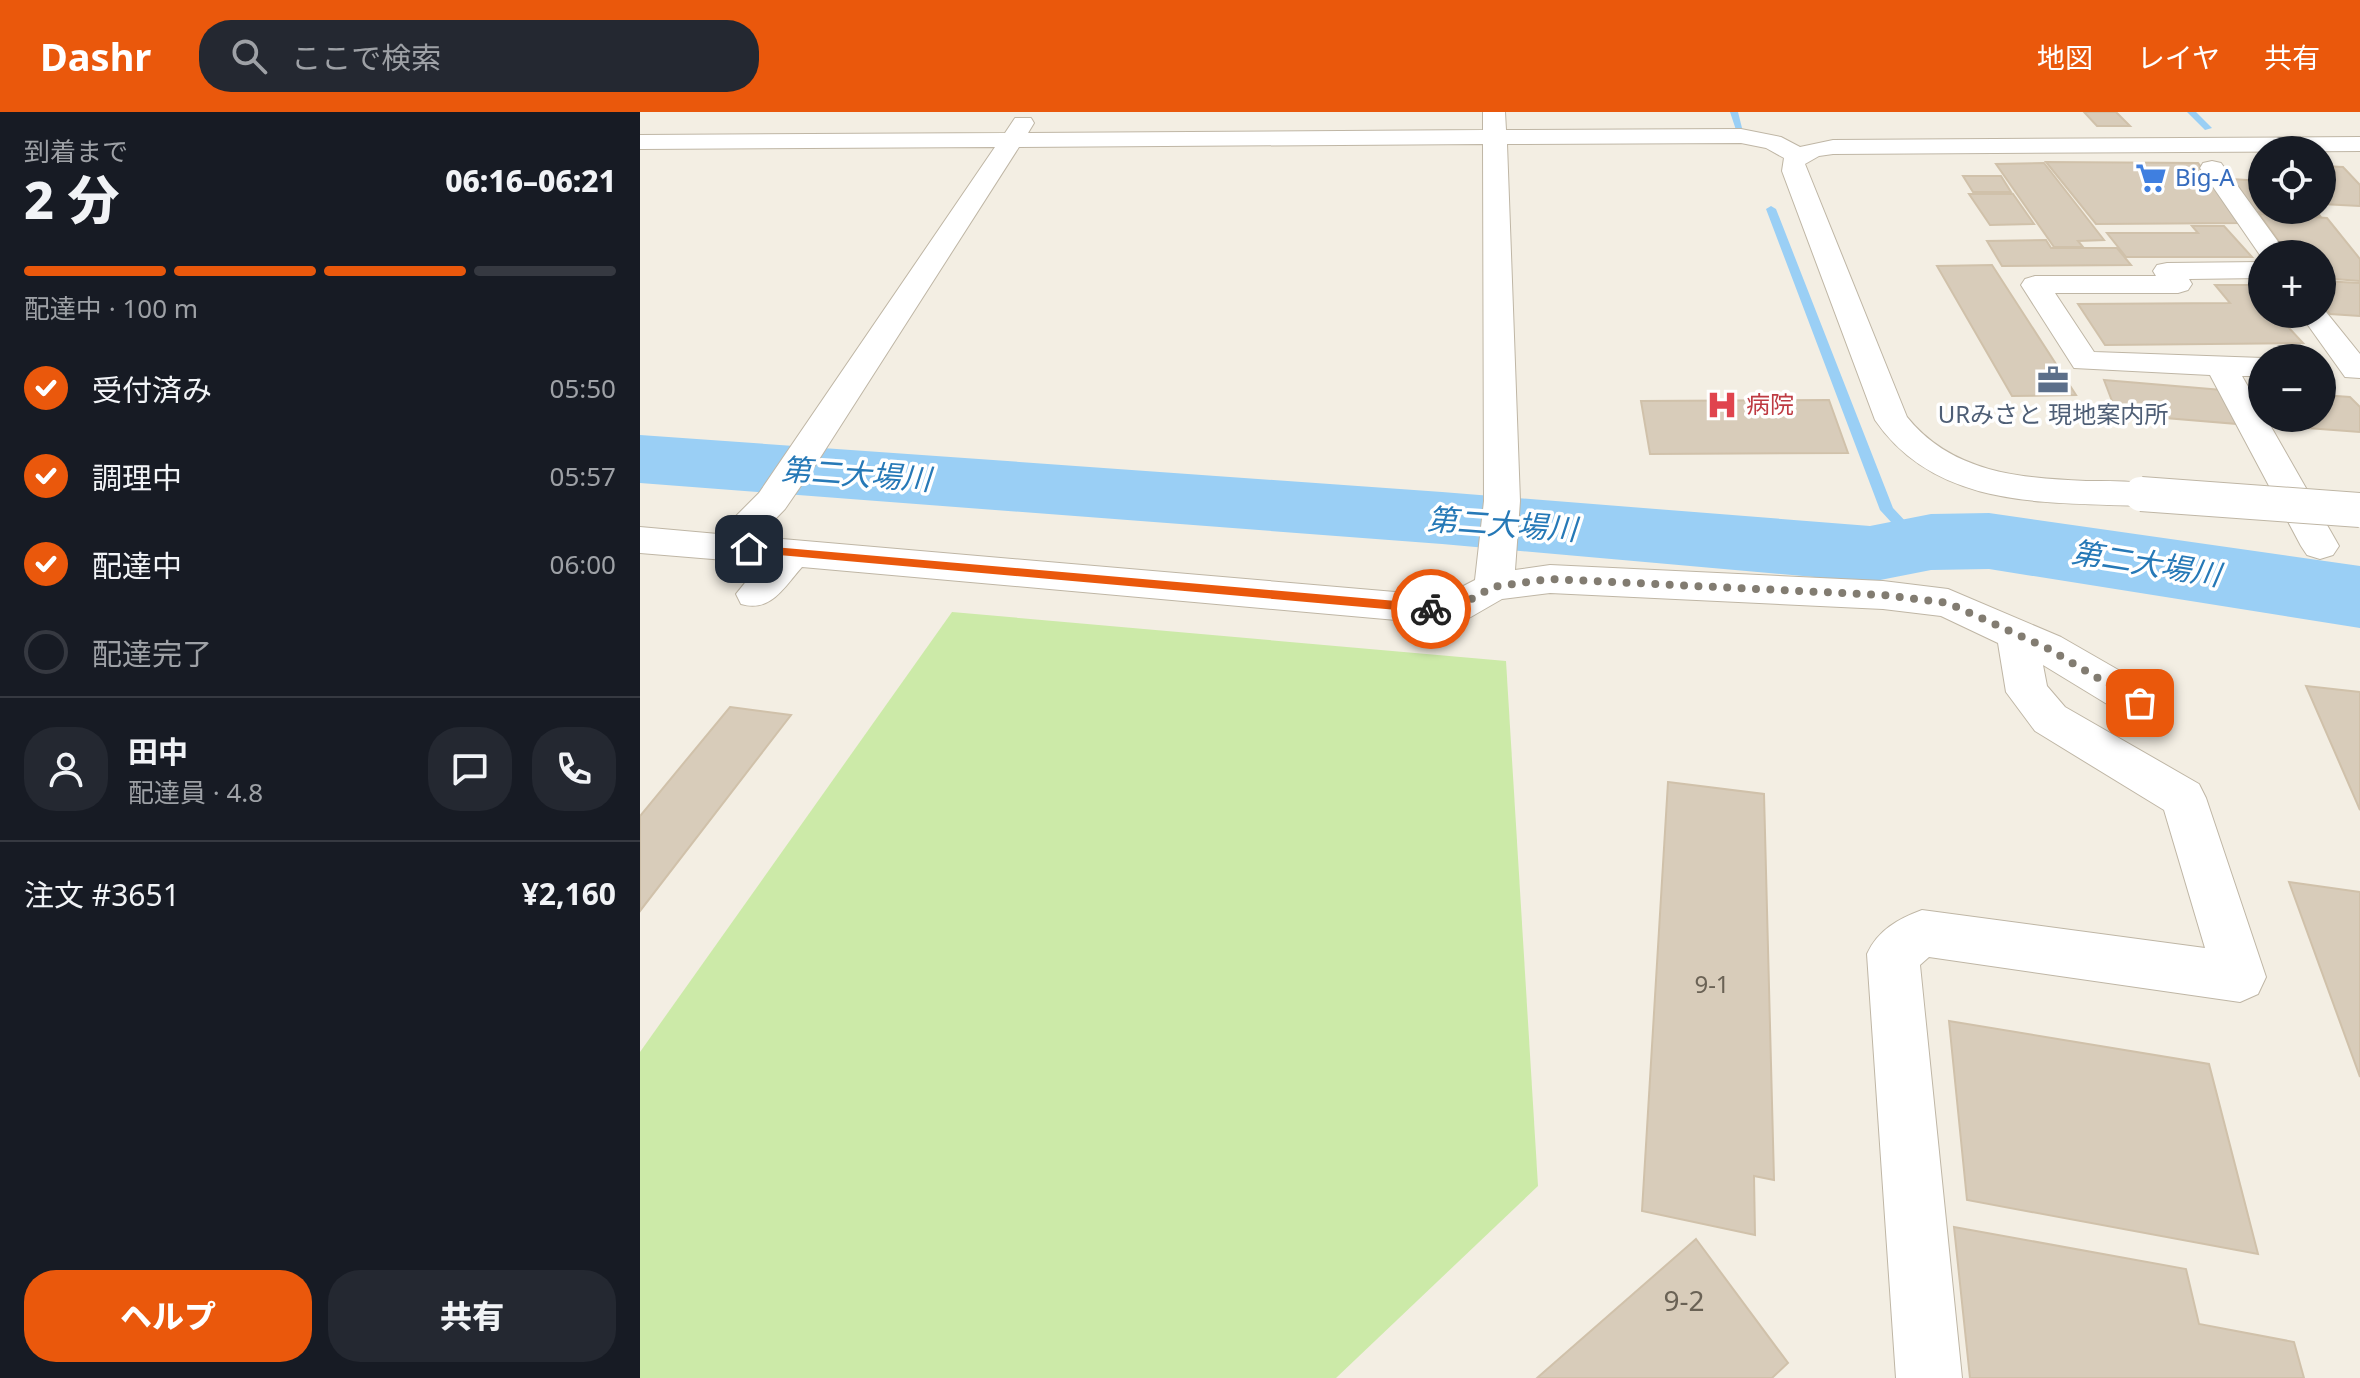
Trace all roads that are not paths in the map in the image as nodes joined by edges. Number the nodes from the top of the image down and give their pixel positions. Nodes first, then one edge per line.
1 (1031, 112) edge
2 (1494, 124) edge
3 (1010, 141) junction
4 (640, 142) edge
5 (2360, 144) edge
6 (1799, 156) junction
7 (2212, 168) dead end
8 (2263, 240) edge
9 (2248, 270) edge
10 (2325, 328) edge
11 (2347, 359) edge
12 (2221, 366) junction
13 (2248, 367) edge
14 (2360, 510) edge
15 (653, 542) edge
16 (2320, 546) dead end
17 (727, 547) junction
18 (792, 554) junction
19 (640, 570) edge
20 (1496, 570) junction
21 (755, 594) dead end
22 (2017, 633) junction
23 (2140, 703) dead end
24 (1929, 1378) edge

1 - 3 street
2 - 3 street
2 - 6 street
2 - 20 street
3 - 4 street
3 - 17 street
5 - 6 street
6 - 14 street, bridge
7 - 8 street
9 - 12 street
10 - 11 street
12 - 13 street
12 - 16 street
15 - 17 street
15 - 19 street
17 - 18 street
18 - 20 street
18 - 21 street
20 - 22 street
22 - 23 street
22 - 24 street

